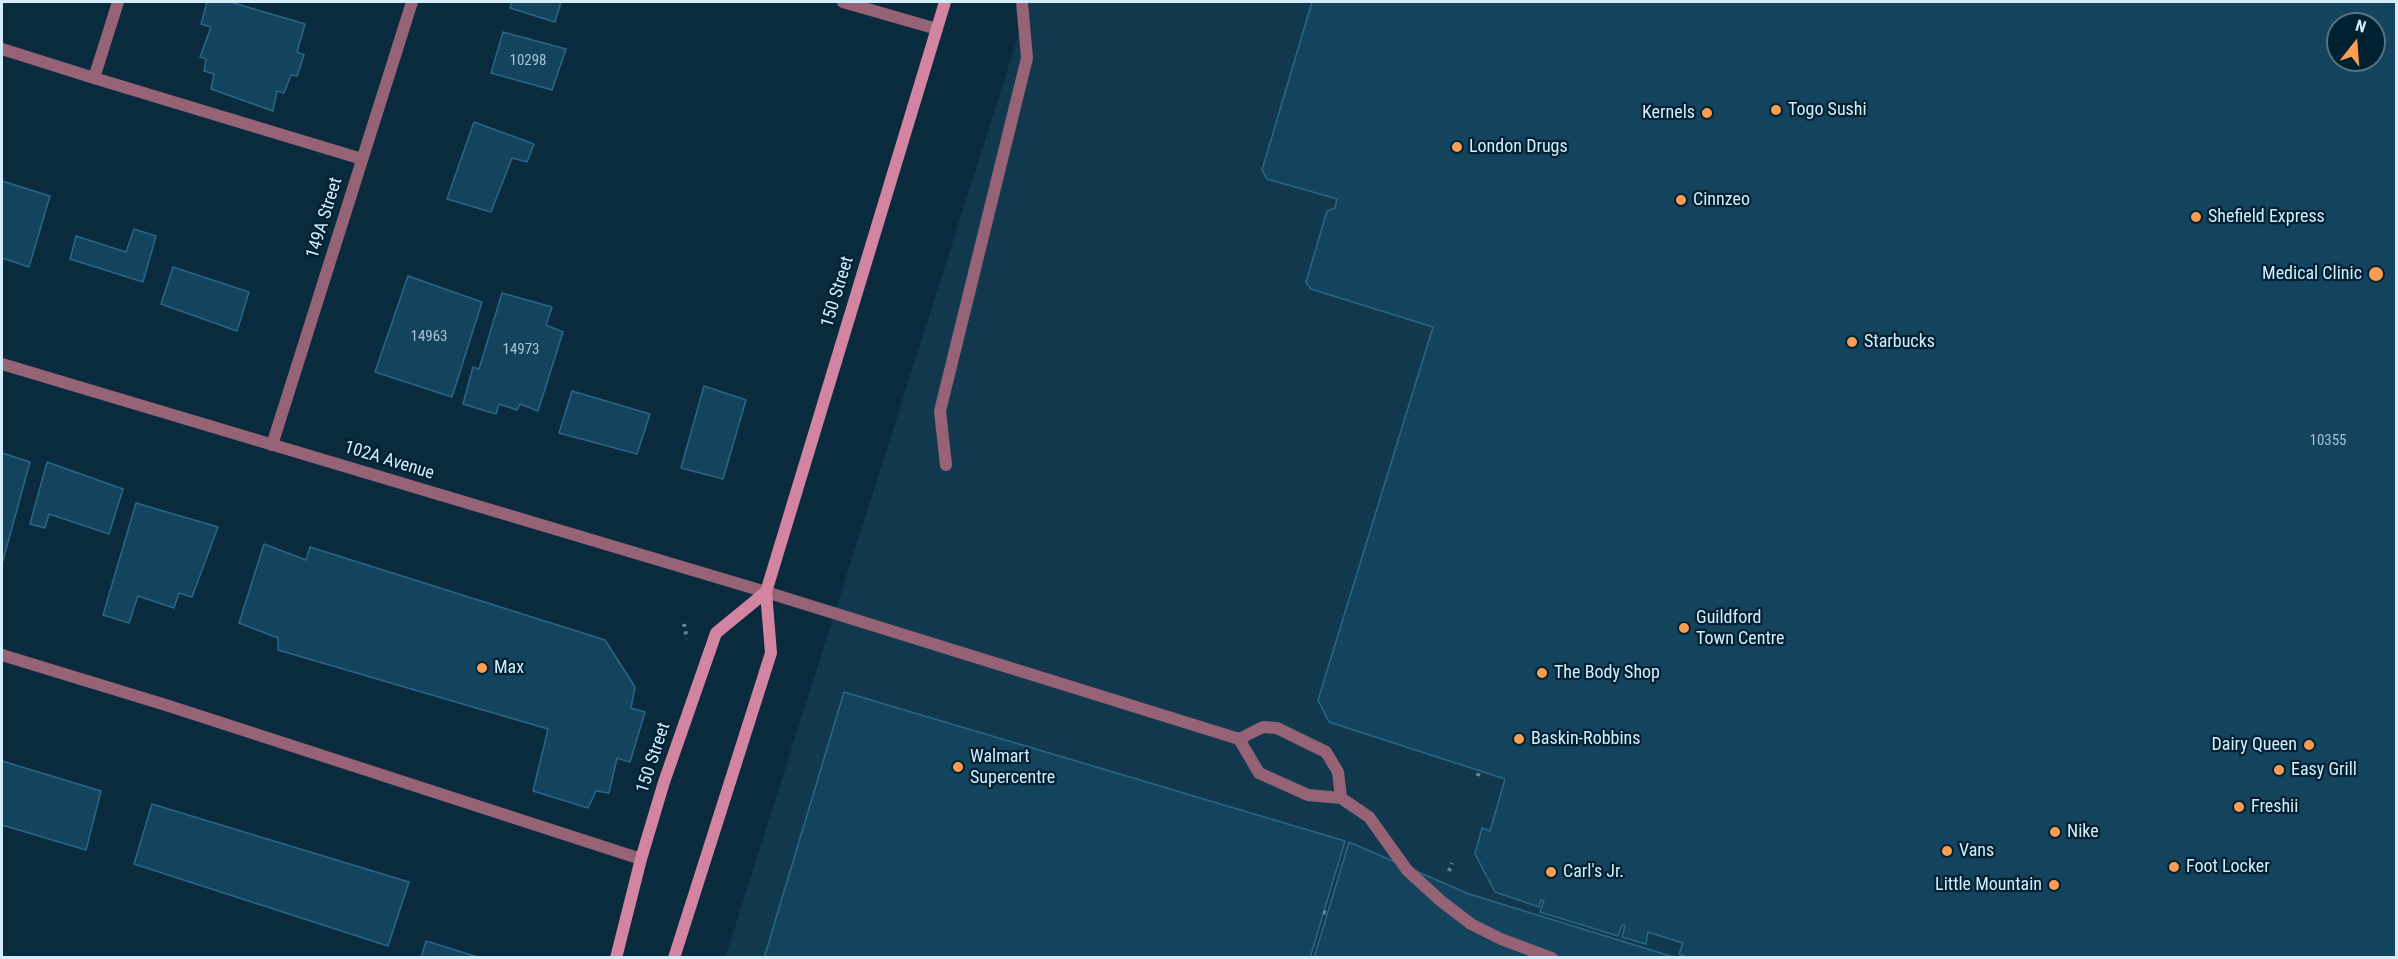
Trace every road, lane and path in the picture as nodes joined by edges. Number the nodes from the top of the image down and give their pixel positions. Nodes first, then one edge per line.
1 (118, 2) edge
2 (412, 2) edge
3 (843, 2) edge
4 (945, 2) edge
5 (1022, 2) edge
6 (937, 29) junction
7 (2, 50) edge
8 (94, 78) junction
9 (362, 159) junction
10 (2, 364) edge
11 (272, 445) junction
12 (946, 465) dead end
13 (766, 592) junction
14 (2, 655) edge
15 (1239, 739) junction
16 (1341, 798) junction
17 (641, 859) junction
18 (1452, 863) dead end
19 (1449, 871) dead end
20 (616, 957) edge
21 (674, 957) edge
22 (1551, 957) edge

1 - 8 street
2 - 9 street, 149A Street
3 - 6 street
4 - 6 main road, 150 Street
5 - 12 street
6 - 13 main road, 150 Street
7 - 8 street
8 - 9 street
9 - 11 street, 149A Street
10 - 11 street, 102A Avenue
11 - 13 street, 102A Avenue
13 - 15 street, 102A Avenue
13 - 17 main road, 150 Street
13 - 21 main road, 150 Street
14 - 17 street
15 - 16 street
15 - 16 street
16 - 22 street
17 - 20 main road, 150 Street
18 - 19 path

